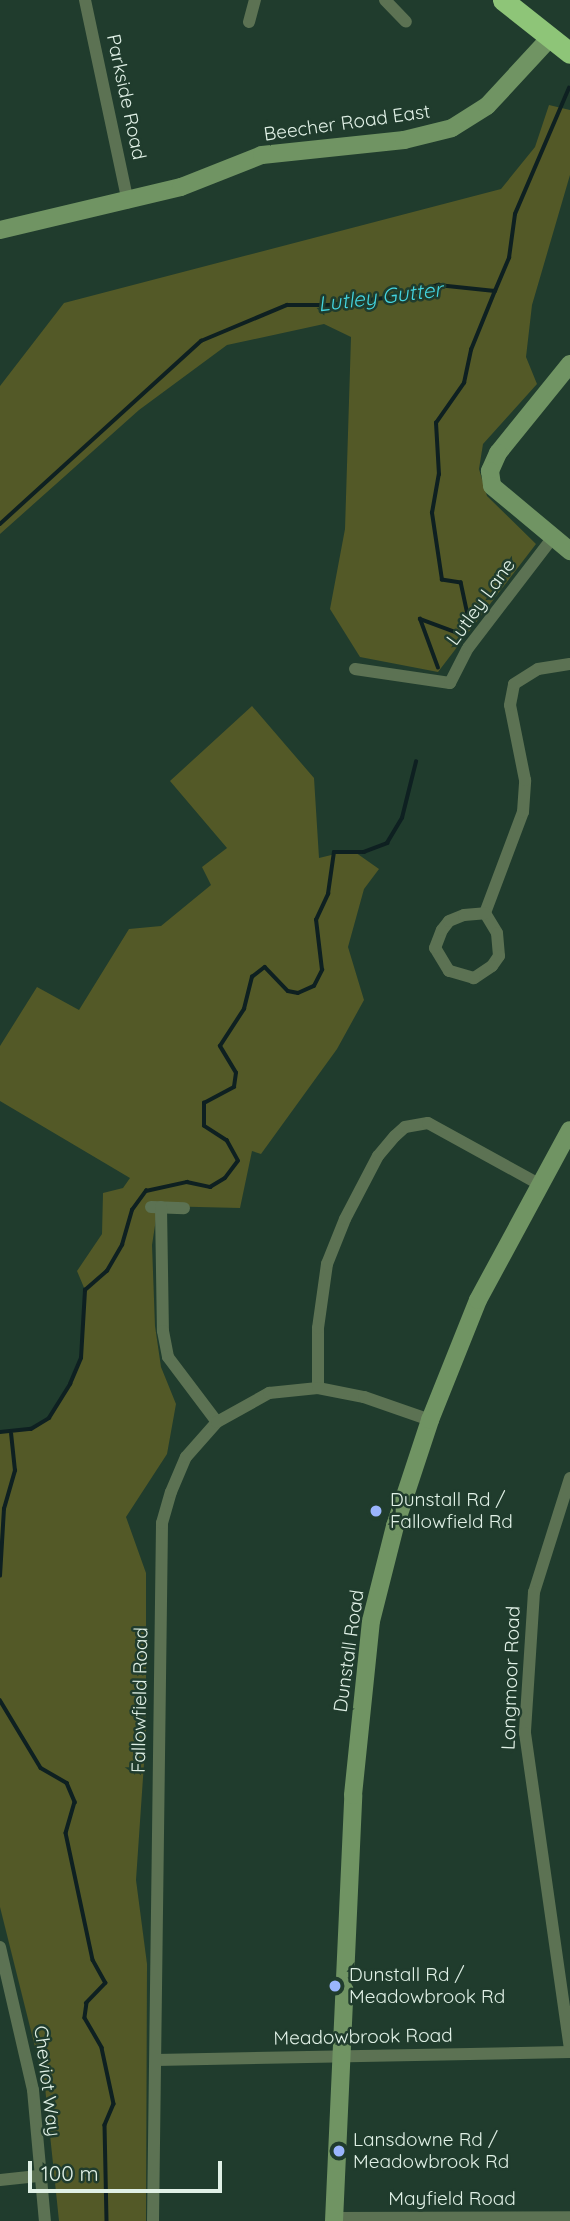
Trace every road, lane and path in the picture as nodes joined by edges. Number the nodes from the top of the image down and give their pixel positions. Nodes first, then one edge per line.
1 (85, 0) edge
2 (255, 0) edge
3 (385, 0) edge
4 (503, 0) edge
5 (249, 22) dead end
6 (406, 22) dead end
7 (549, 39) junction
8 (570, 53) edge
9 (128, 202) junction
10 (0, 230) edge
11 (570, 364) edge
12 (554, 536) junction
13 (570, 551) edge
14 (570, 664) edge
15 (355, 669) dead end
16 (485, 913) junction
17 (570, 1130) edge
18 (539, 1184) junction
19 (184, 1208) dead end
20 (318, 1388) junction
21 (429, 1420) junction
22 (217, 1422) junction
23 (570, 1478) edge
24 (1, 1953) edge
25 (570, 2051) edge
26 (342, 2057) junction
27 (156, 2060) junction
28 (38, 2176) junction
29 (0, 2180) edge
30 (570, 2217) edge
31 (334, 2219) edge
32 (541, 2220) edge
33 (45, 2221) edge
34 (153, 2221) edge

1 - 9 street, Parkside Road
2 - 5 street
3 - 6 street
4 - 7 highway
7 - 8 highway
7 - 9 street, Beecher Road East
9 - 10 street, Beecher Road East
11 - 12 street
12 - 13 street
12 - 15 street, Lutley Lane
14 - 16 street
16 - 16 street
17 - 18 street, Dunstall Road
18 - 20 street
18 - 21 street, Dunstall Road
19 - 22 street
20 - 21 street, Fallowfield Road
20 - 22 street, Fallowfield Road
21 - 26 street, Dunstall Road
22 - 27 street, Fallowfield Road
23 - 25 street, Longmoor Road
24 - 28 street, Cheviot Way
25 - 26 street, Meadowbrook Road
26 - 27 street, Meadowbrook Road
26 - 31 street, Dunstall Road
27 - 34 street, Fallowfield Road
28 - 29 street
28 - 33 street, Cheviot Way
30 - 32 street, Mayfield Road
31 - 32 street, Mayfield Road

